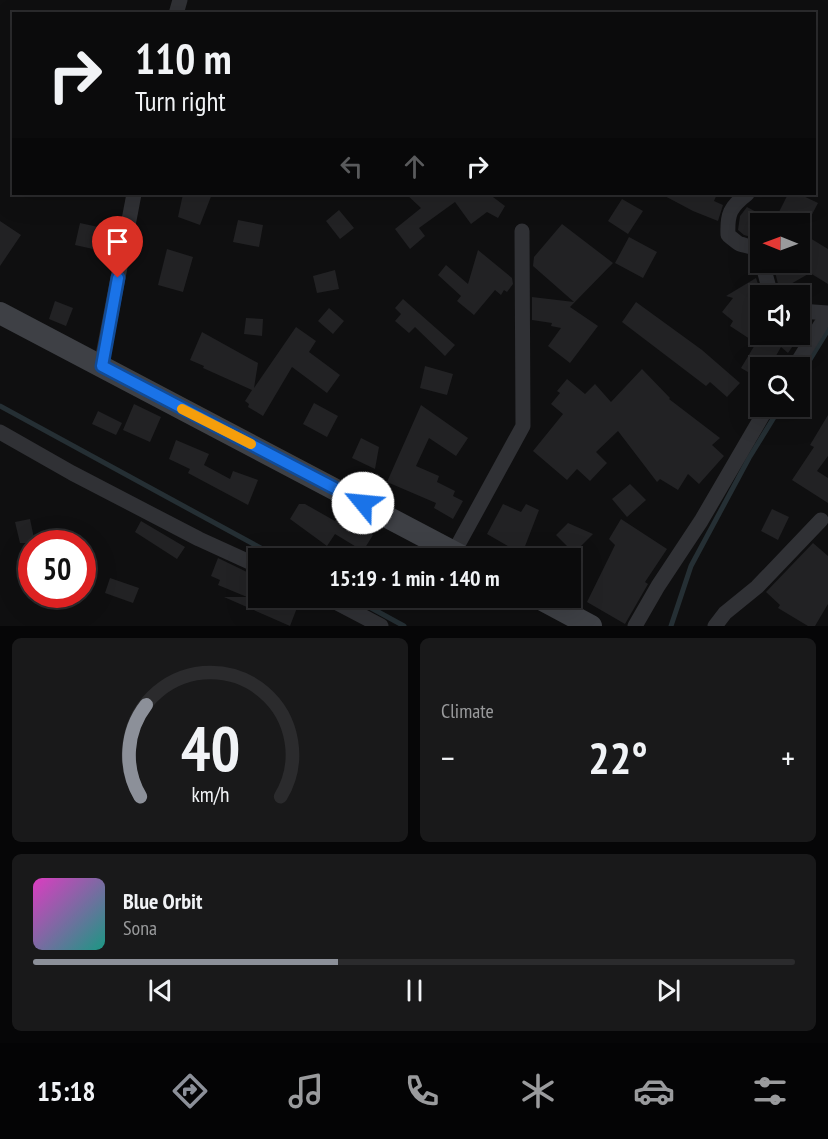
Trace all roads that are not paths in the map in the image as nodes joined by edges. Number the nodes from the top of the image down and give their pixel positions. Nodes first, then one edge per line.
1 (134, 195) edge
2 (746, 195) edge
3 (522, 231) dead end
4 (750, 246) edge
5 (810, 312) edge
6 (0, 313) edge
7 (828, 313) edge
8 (801, 357) edge
9 (102, 366) junction
10 (762, 417) edge
11 (0, 432) edge
12 (821, 520) dead end
13 (447, 548) edge
14 (463, 548) edge
15 (248, 561) edge
16 (347, 608) edge
17 (557, 608) edge
18 (381, 626) edge
19 (591, 626) edge
20 (635, 626) edge
21 (716, 626) edge

1 - 9 street
2 - 4 street
3 - 14 street
5 - 7 street
6 - 9 main road
7 - 8 street
9 - 13 main road
10 - 20 street
11 - 15 street
12 - 21 street
16 - 18 street
17 - 19 main road

